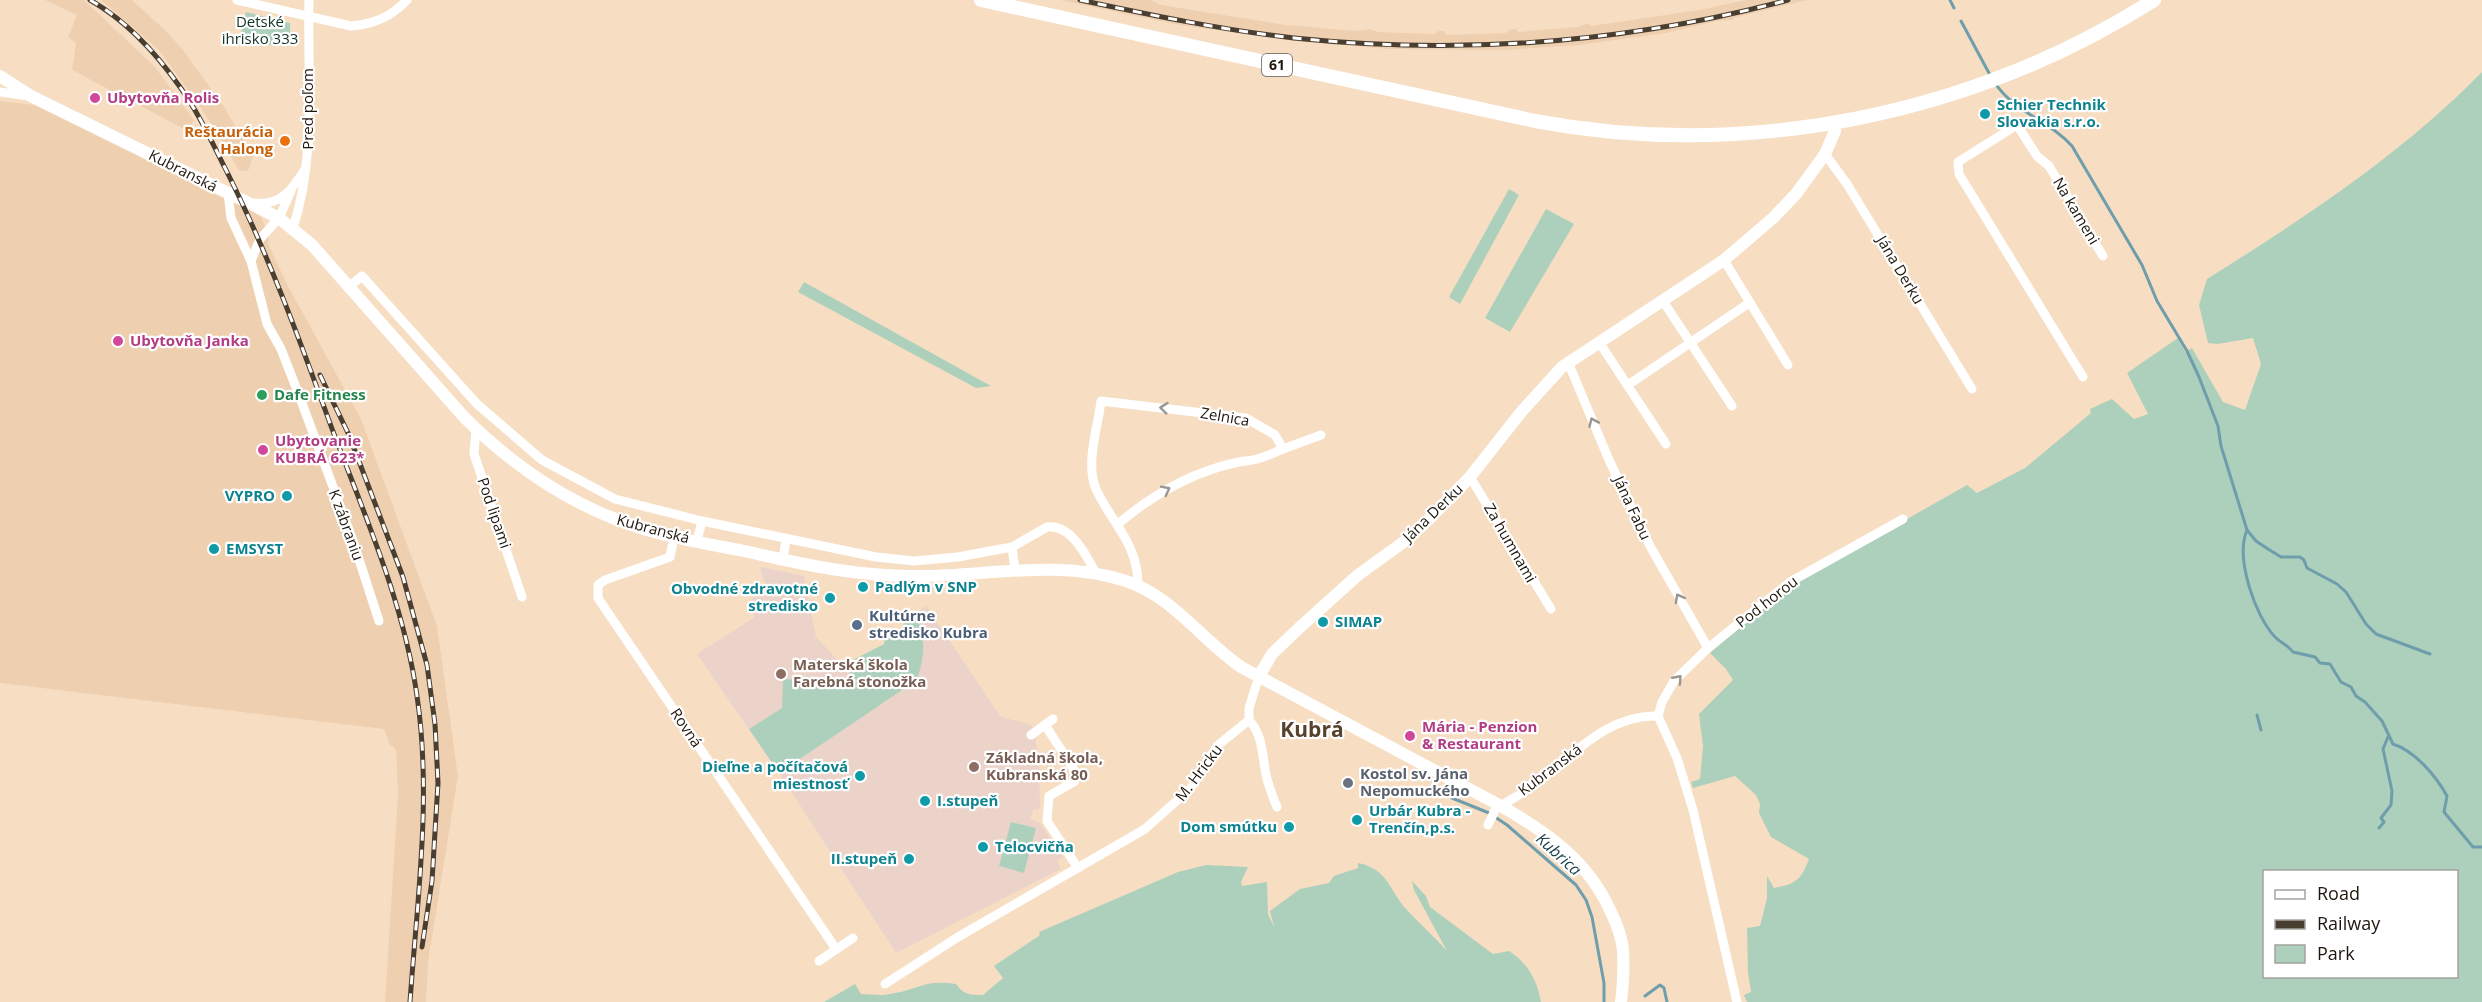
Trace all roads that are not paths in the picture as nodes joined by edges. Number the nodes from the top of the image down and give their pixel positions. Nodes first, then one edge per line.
1 (237, 0) edge
2 (309, 0) edge
3 (407, 0) edge
4 (981, 0) edge
5 (2154, 0) edge
6 (308, 18) junction
7 (0, 76) edge
8 (0, 92) edge
9 (31, 96) junction
10 (1834, 123) junction
11 (1825, 154) junction
12 (308, 164) junction
13 (291, 191) junction
14 (228, 193) junction
15 (248, 203) junction
16 (279, 218) junction
17 (293, 228) junction
18 (2103, 256) dead end
19 (1724, 260) junction
20 (251, 261) junction
21 (349, 287) junction
22 (1663, 301) junction
23 (1749, 303) junction
24 (417, 338) junction
25 (1599, 342) junction
26 (1689, 344) junction
27 (404, 349) junction
28 (1568, 362) junction
29 (1788, 365) dead end
30 (2083, 377) dead end
31 (1628, 385) junction
32 (1971, 389) dead end
33 (477, 404) junction
34 (1732, 406) dead end
35 (464, 417) junction
36 (476, 428) junction
37 (1321, 435) dead end
38 (1666, 444) dead end
39 (1283, 448) junction
40 (542, 460) junction
41 (532, 476) junction
42 (1470, 477) junction
43 (615, 499) junction
44 (608, 517) junction
45 (1903, 519) dead end
46 (702, 521) junction
47 (1118, 524) junction
48 (674, 537) junction
49 (786, 538) junction
50 (697, 541) junction
51 (1012, 547) junction
52 (876, 557) junction
53 (958, 557) junction
54 (783, 560) junction
55 (1015, 570) junction
56 (873, 574) junction
57 (959, 574) junction
58 (1096, 574) junction
59 (1138, 585) junction
60 (522, 597) dead end
61 (1551, 609) dead end
62 (379, 621) dead end
63 (1708, 648) junction
64 (1259, 676) junction
65 (1658, 716) junction
66 (1249, 720) junction
67 (1031, 735) dead end
68 (1498, 806) junction
69 (1277, 807) dead end
70 (1489, 822) dead end
71 (1078, 868) junction
72 (853, 938) dead end
73 (836, 949) junction
74 (819, 961) dead end
75 (885, 984) dead end
76 (1622, 988) junction
77 (1621, 1002) edge
78 (1630, 1002) edge
79 (1737, 1002) edge

1 - 6 street
2 - 6 street, Pred poľom
3 - 6 street
4 - 10 main road, 61
5 - 10 main road, 61
6 - 12 street, Pred poľom
7 - 9 street, Kubranská
8 - 9 street
9 - 14 street, Kubranská
10 - 11 street, Jána Derku
11 - 19 street, Jána Derku
11 - 32 street, Jána Derku
12 - 13 street, Pred poľom
12 - 17 street, Pred poľom
13 - 15 street
13 - 16 street, Pred poľom
14 - 15 street, Kubranská
14 - 20 street, K zábraniu
15 - 16 street, Kubranská
16 - 17 street, Kubranská
16 - 20 street, Pred poľom
17 - 21 street, Kubranská
18 - 30 street, Na kameni
19 - 22 street, Jána Derku
19 - 23 street
20 - 62 street, K zábraniu
21 - 24 street, Kubranská
21 - 27 street, Kubranská
22 - 25 street, Jána Derku
22 - 26 street
23 - 26 street
23 - 29 street
24 - 27 street
24 - 33 street, Kubranská
25 - 28 street, Jána Derku
25 - 31 street
26 - 31 street
26 - 34 street
27 - 35 street, Kubranská
28 - 42 street, Jána Derku
63 -> 28 street, Jána Fabu
31 - 38 street
33 - 35 street
33 - 40 street, Kubranská
35 - 36 street, Kubranská
36 - 41 street, Kubranská
36 - 60 street, Pod lipami
37 - 39 street
47 -> 39 street
39 -> 47 street, Zelnica
40 - 41 street
40 - 43 street, Kubranská
41 - 44 street, Kubranská
42 - 61 street, Za humnami
42 - 64 street, Jána Derku
43 - 44 street, Kubranská
43 - 46 street, Kubranská
44 - 48 street, Kubranská
45 - 63 street, Pod horou
46 - 49 street, Kubranská
46 - 50 street, Kubranská
47 - 59 street, Zelnica
48 - 50 street, Kubranská
48 - 73 street, Rovná
49 - 52 street, Kubranská
49 - 54 street
50 - 54 street, Kubranská
51 - 53 street, Kubranská
51 - 55 street
51 - 58 street, Kubranská
52 - 53 street, Kubranská
52 - 56 street
53 - 57 street
54 - 56 street, Kubranská
55 - 57 street, Kubranská
55 - 58 street, Kubranská
56 - 57 street, Kubranská
58 - 59 street, Kubranská
59 - 64 street, Kubranská
65 -> 63 street, Pod horou
64 - 66 street
64 - 68 street, Kubranská
65 - 68 street, Kubranská
65 - 79 street
66 - 69 street
66 - 71 street, M. Hricku
67 - 71 street
68 - 70 street
68 - 76 street
71 - 75 street, M. Hricku
72 - 73 street
73 - 74 street
76 - 77 street
76 - 78 street

